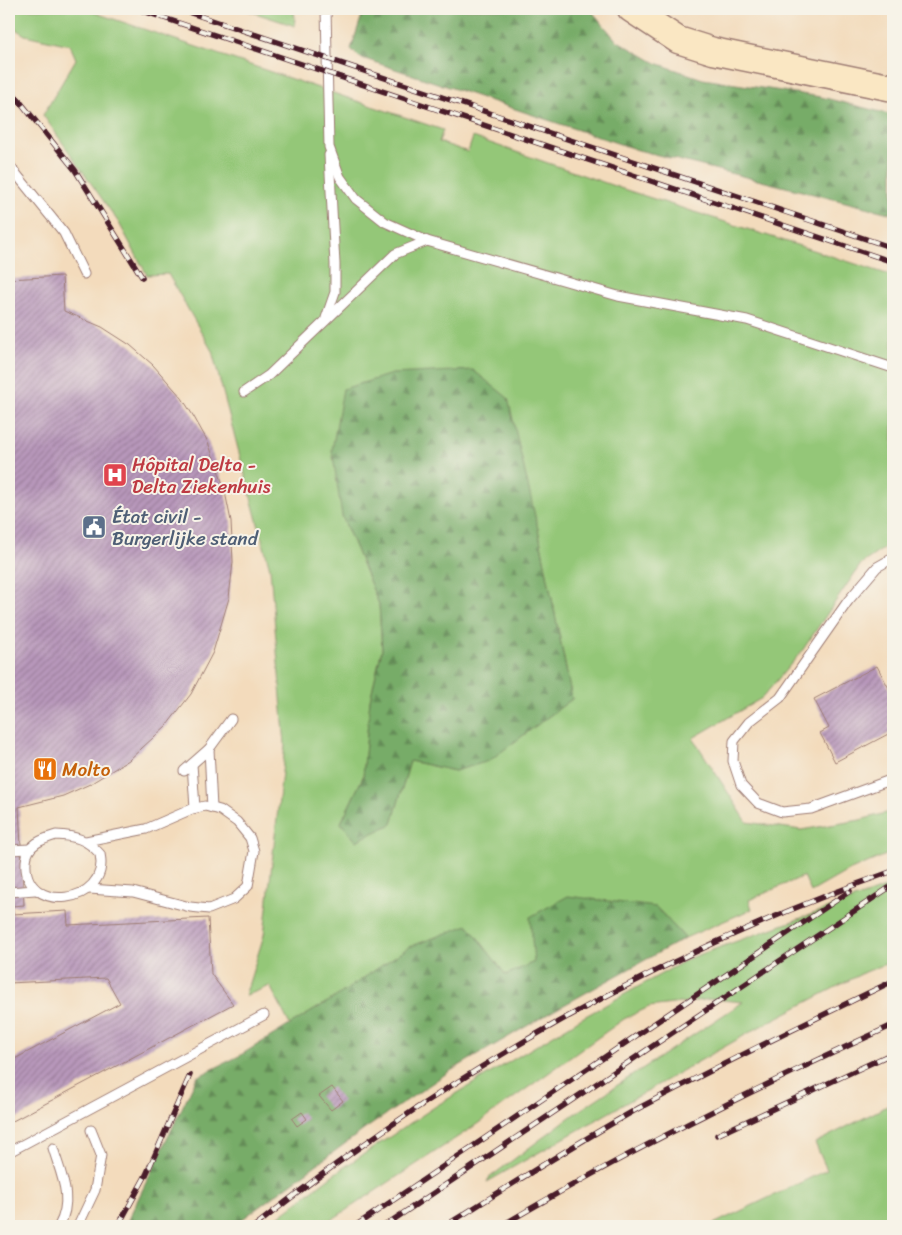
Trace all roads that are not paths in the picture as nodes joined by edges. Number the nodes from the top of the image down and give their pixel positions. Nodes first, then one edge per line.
1 (326, 9) edge
2 (631, 9) edge
3 (893, 88) edge
4 (329, 147) junction
5 (9, 165) edge
6 (426, 241) junction
7 (84, 274) dead end
8 (326, 319) junction
9 (893, 368) edge
10 (244, 392) dead end
11 (893, 558) edge
12 (231, 720) dead end
13 (208, 749) junction
14 (192, 764) junction
15 (184, 771) dead end
16 (893, 779) edge
17 (195, 808) junction
18 (212, 808) junction
19 (86, 841) junction
20 (30, 849) junction
21 (9, 850) edge
22 (89, 889) junction
23 (35, 890) junction
24 (9, 892) edge
25 (264, 1015) dead end
26 (91, 1130) dead end
27 (53, 1148) dead end
28 (9, 1152) edge
29 (59, 1226) edge
30 (78, 1226) edge

1 - 4 lane
2 - 3 street
4 - 6 lane
4 - 8 lane
5 - 7 lane
6 - 8 lane
6 - 9 lane
8 - 10 lane
11 - 16 lane
12 - 13 lane
13 - 14 lane
13 - 18 lane
14 - 15 lane
14 - 17 lane
17 - 18 lane
17 - 19 lane
18 - 22 lane
19 - 20 lane
19 - 22 lane
20 - 21 lane
20 - 23 lane
22 - 23 lane
23 - 24 lane
25 - 28 lane
26 - 30 lane
27 - 29 lane

